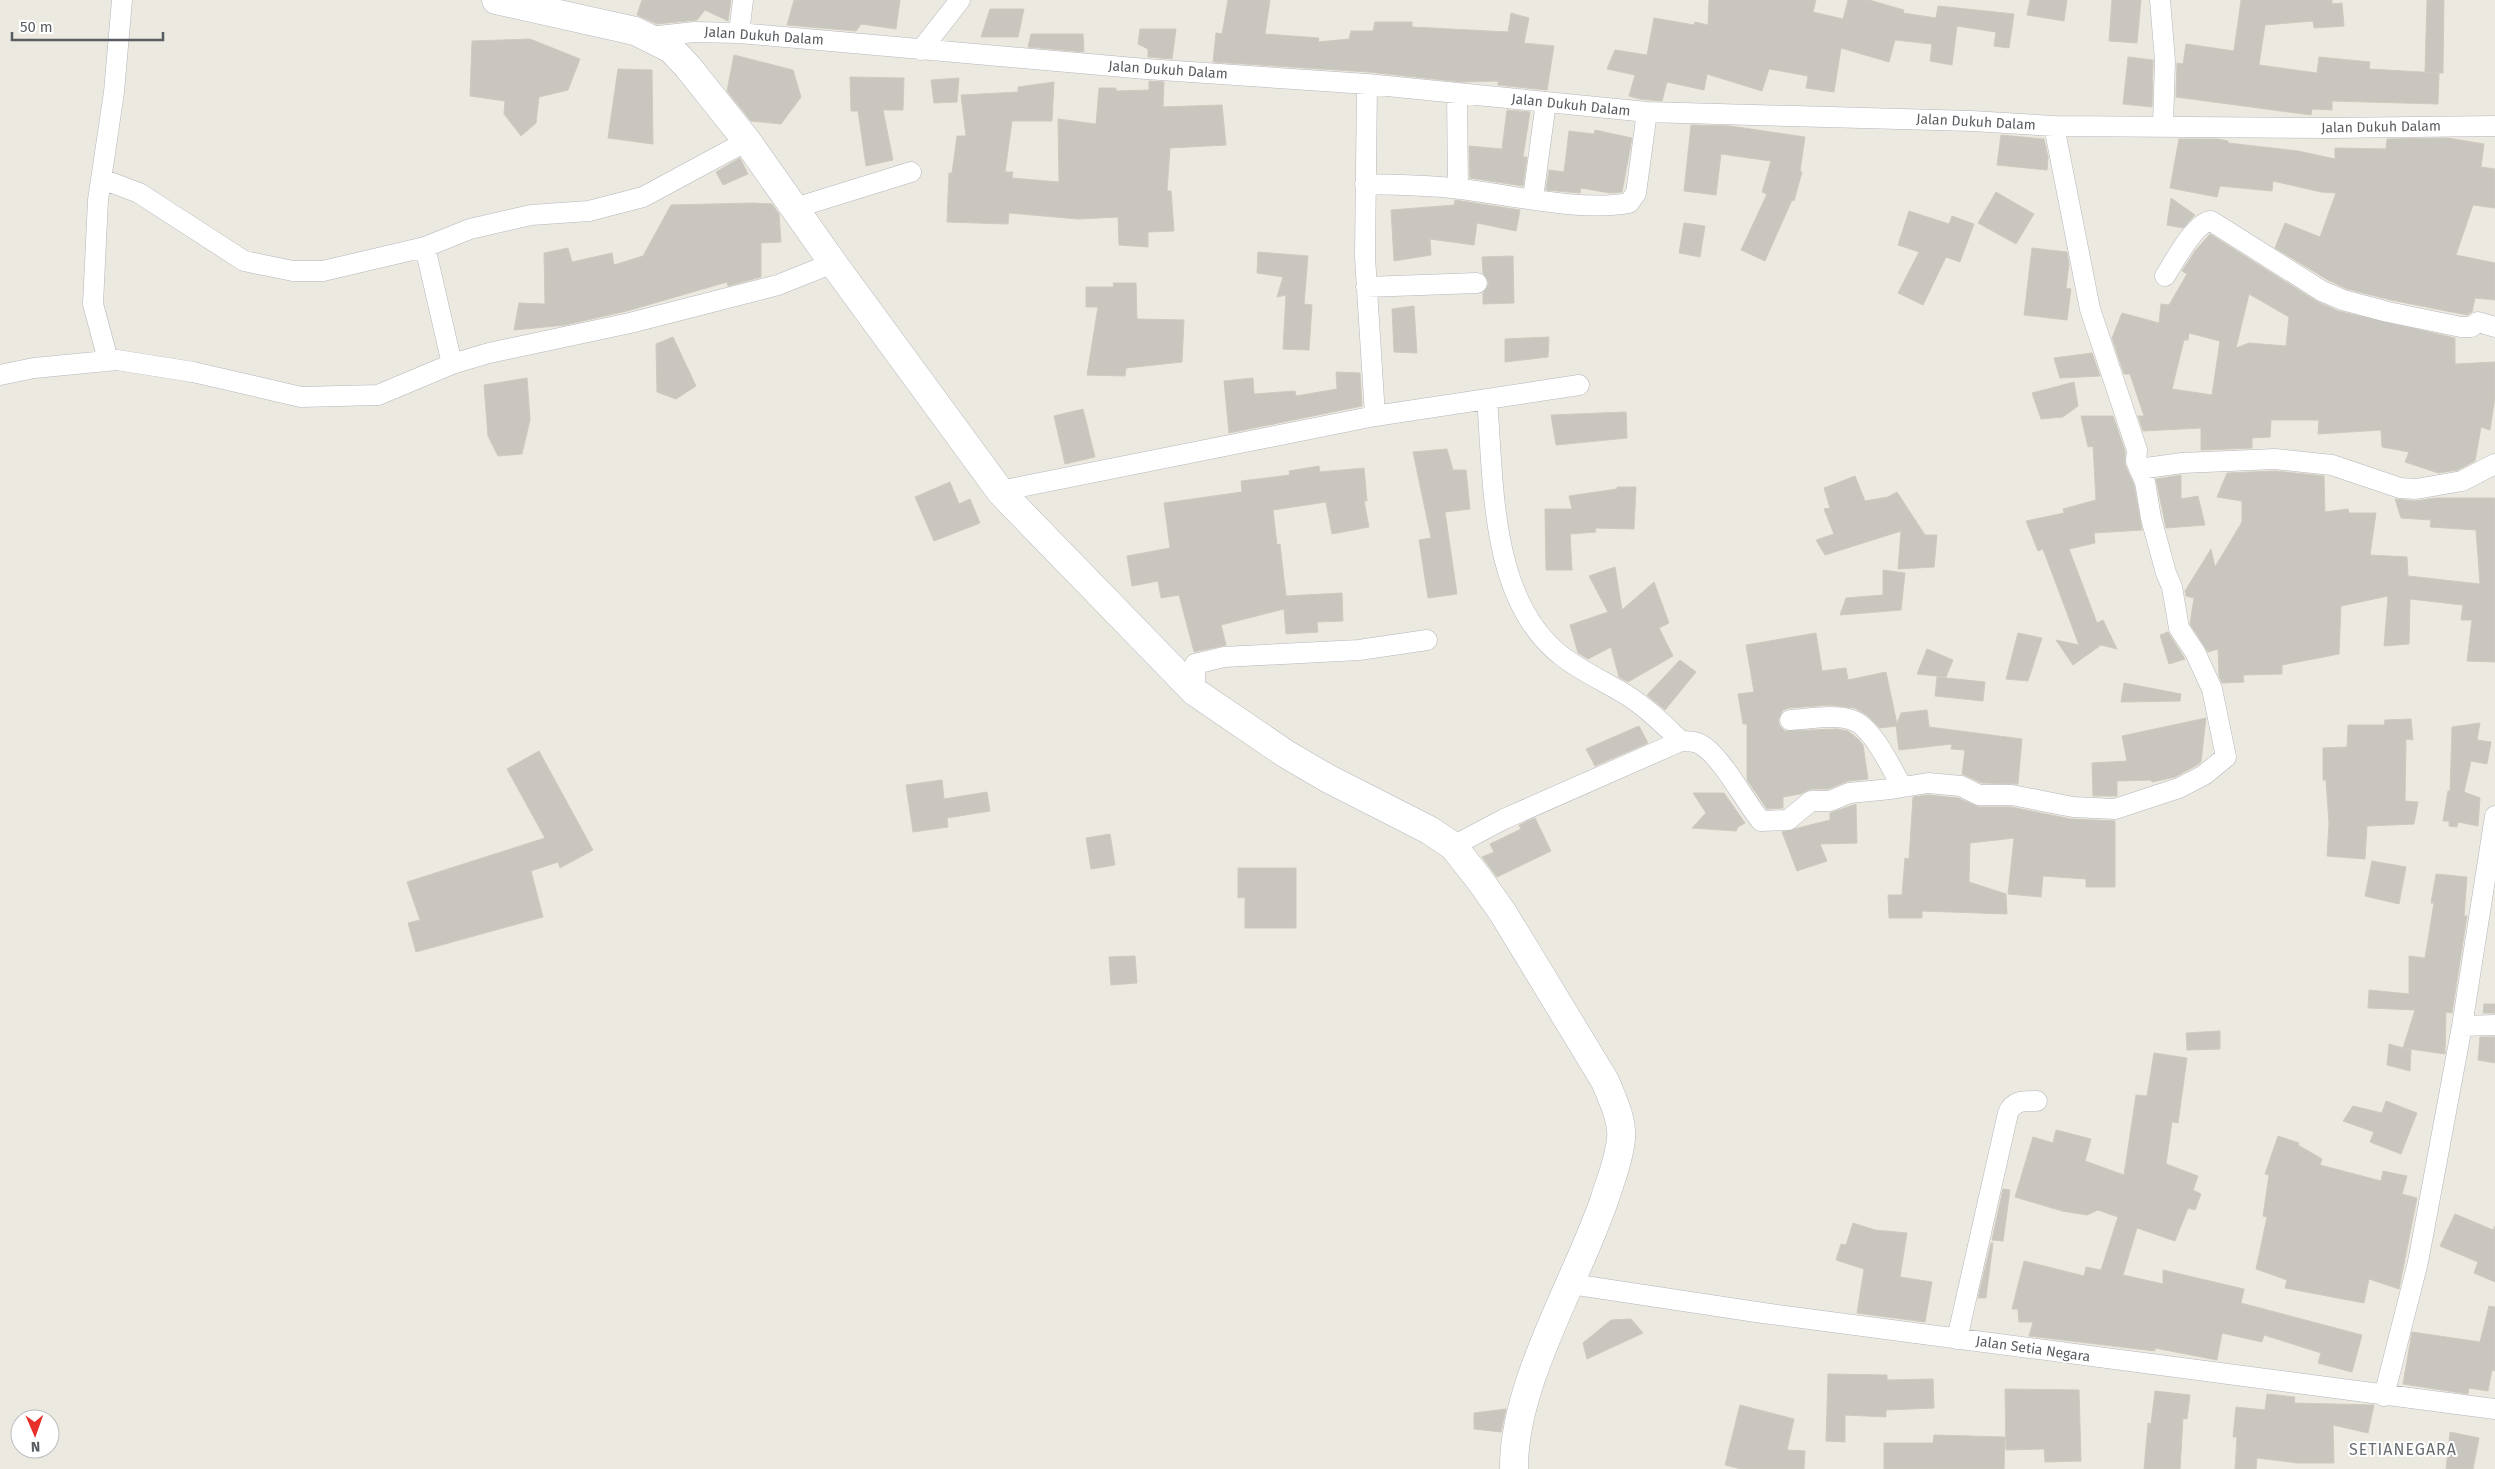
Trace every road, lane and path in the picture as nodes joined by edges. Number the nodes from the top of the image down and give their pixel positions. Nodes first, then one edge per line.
1 (122, 0) edge
2 (496, 0) edge
3 (743, 0) edge
4 (960, 0) edge
5 (2160, 0) edge
6 (739, 33) junction
7 (650, 37) junction
8 (921, 50) junction
9 (1366, 84) junction
10 (1457, 93) junction
11 (1546, 102) junction
12 (1647, 112) junction
13 (2054, 126) junction
14 (2163, 126) junction
15 (2495, 126) edge
16 (747, 141) junction
17 (911, 172) dead end
18 (102, 179) junction
19 (1365, 184) junction
20 (1458, 188) junction
21 (1533, 198) junction
22 (795, 208) junction
23 (425, 247) junction
24 (832, 263) junction
25 (2165, 276) dead end
26 (1477, 283) dead end
27 (1366, 287) junction
28 (2495, 327) edge
29 (108, 360) junction
30 (452, 364) junction
31 (0, 375) edge
32 (1579, 385) dead end
33 (1487, 399) junction
34 (1376, 416) junction
35 (2495, 464) edge
36 (2139, 469) junction
37 (1000, 491) junction
38 (1427, 640) dead end
39 (1195, 692) junction
40 (1790, 720) dead end
41 (1681, 740) junction
42 (1902, 787) junction
43 (2495, 816) edge
44 (1453, 846) junction
45 (2495, 1025) edge
46 (2462, 1026) junction
47 (2037, 1101) dead end
48 (1571, 1284) junction
49 (1957, 1339) junction
50 (2384, 1396) junction
51 (2495, 1409) edge
52 (1514, 1469) edge

1 - 18 street
2 - 7 street
3 - 6 street
4 - 8 street
5 - 14 street
6 - 7 street, Jalan Dukuh Dalam
6 - 8 street, Jalan Dukuh Dalam
7 - 16 street
8 - 9 street, Jalan Dukuh Dalam
9 - 10 street, Jalan Dukuh Dalam
9 - 19 street
10 - 11 street, Jalan Dukuh Dalam
10 - 20 street
11 - 12 street, Jalan Dukuh Dalam
11 - 21 street
12 - 13 street, Jalan Dukuh Dalam
12 - 21 street
13 - 14 street, Jalan Dukuh Dalam
13 - 36 street
14 - 15 street, Jalan Dukuh Dalam
16 - 22 street
16 - 23 street
17 - 22 street
18 - 23 street
18 - 29 street
19 - 20 street
19 - 27 street
20 - 21 street
22 - 24 street
23 - 30 street
24 - 30 street
24 - 37 street
25 - 28 street
26 - 27 street
27 - 34 street
29 - 30 street
29 - 31 street
32 - 33 street
33 - 34 street
33 - 41 street
34 - 37 street
35 - 36 street
36 - 42 street
37 - 39 street
38 - 39 street
39 - 44 street
40 - 42 street
41 - 42 street
41 - 44 street
43 - 46 street
44 - 48 street
45 - 46 street
46 - 50 street
47 - 49 street
48 - 49 street, Jalan Setia Negara
48 - 52 street
49 - 50 street, Jalan Setia Negara
50 - 51 street, Jalan Setia Negara

